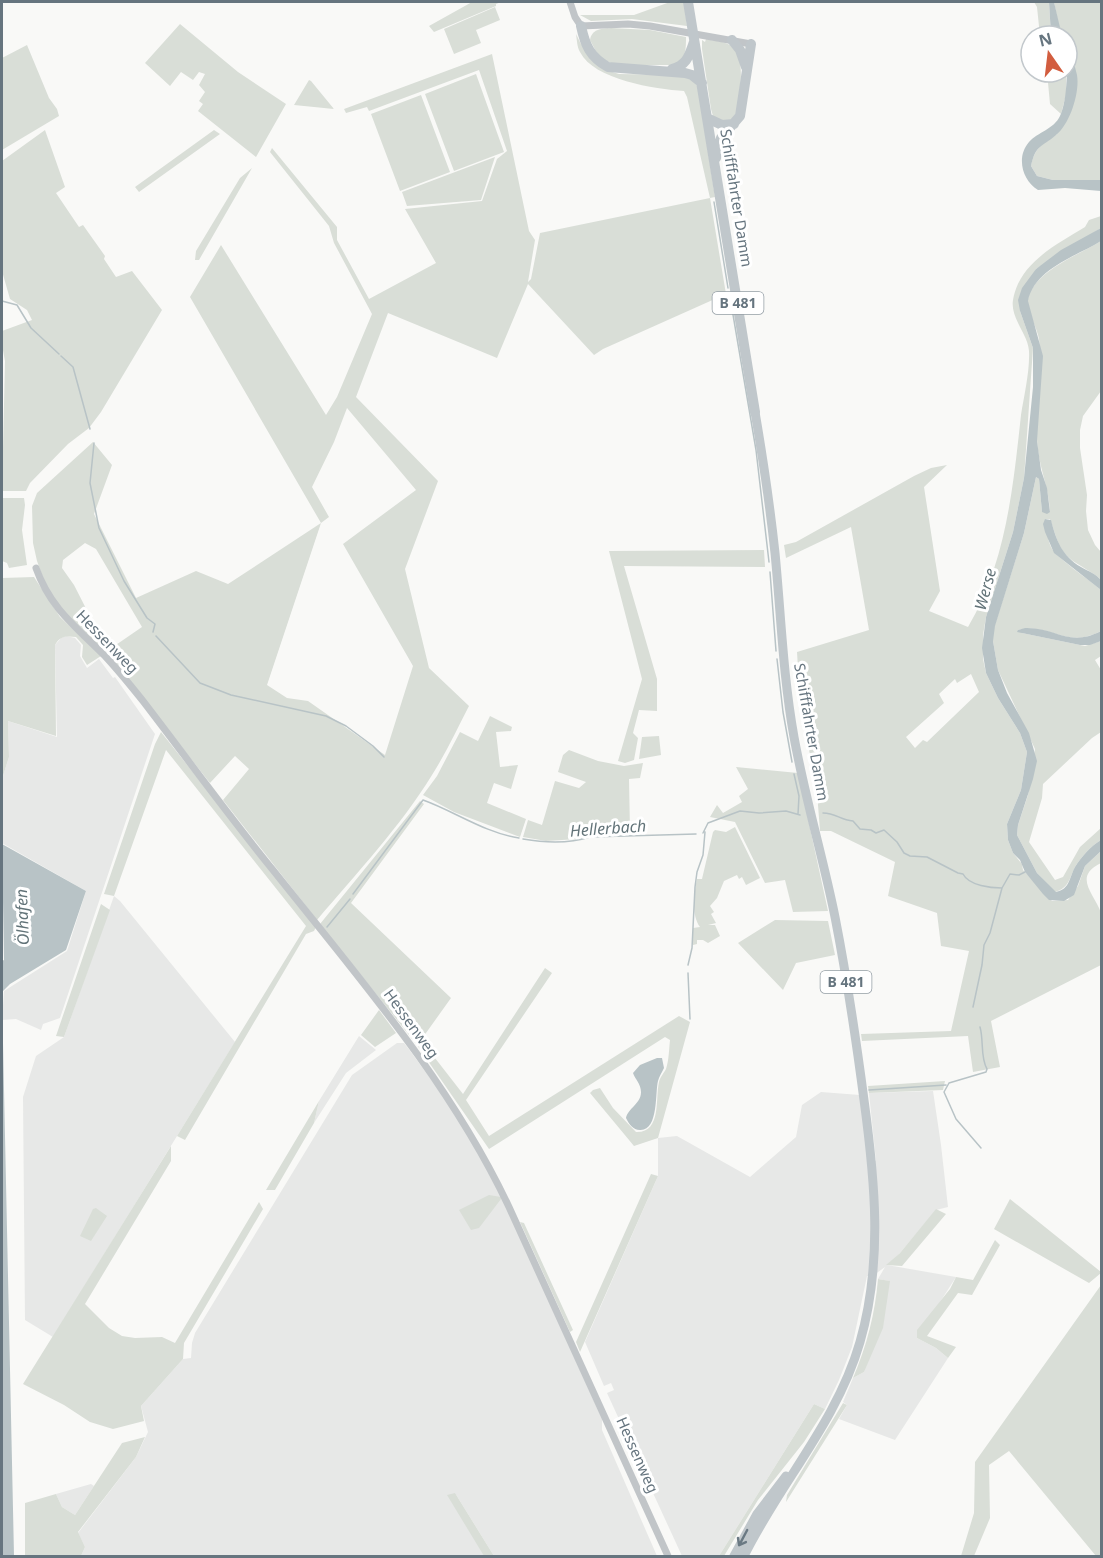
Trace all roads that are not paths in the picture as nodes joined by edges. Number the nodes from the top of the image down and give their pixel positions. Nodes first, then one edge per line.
1 (570, 2) edge
2 (688, 2) edge
3 (581, 26) junction
4 (694, 33) junction
5 (732, 40) junction
6 (751, 44) joint
7 (666, 70) junction
8 (747, 70) junction
9 (702, 83) junction
10 (707, 118) junction
11 (734, 124) junction
12 (715, 164) junction
13 (755, 411) joint
14 (36, 568) dead end
15 (805, 1454) junction
16 (668, 1557) edge
17 (734, 1557) edge
18 (744, 1557) edge

1 - 3 street
2 - 4 highway, Schifffahrter Damm / B 481
3 - 5 street
3 - 7 highway
4 - 7 highway
4 - 9 highway, Schifffahrter Damm / B 481
5 - 6 street
5 - 8 highway
6 - 8 highway, B 481
7 - 9 highway
8 - 11 highway, B 481
9 - 10 highway, Schifffahrter Damm / B 481
10 - 11 highway
10 - 12 highway, Schifffahrter Damm / B 481
11 - 12 highway, B 481
12 - 13 highway, Schifffahrter Damm / B 481
13 - 15 main road, Schifffahrter Damm / B 481
14 - 16 street, Hessenweg
15 -> 17 main road, Schifffahrter Damm / B 481
15 - 18 main road, Schifffahrter Damm / B 481

